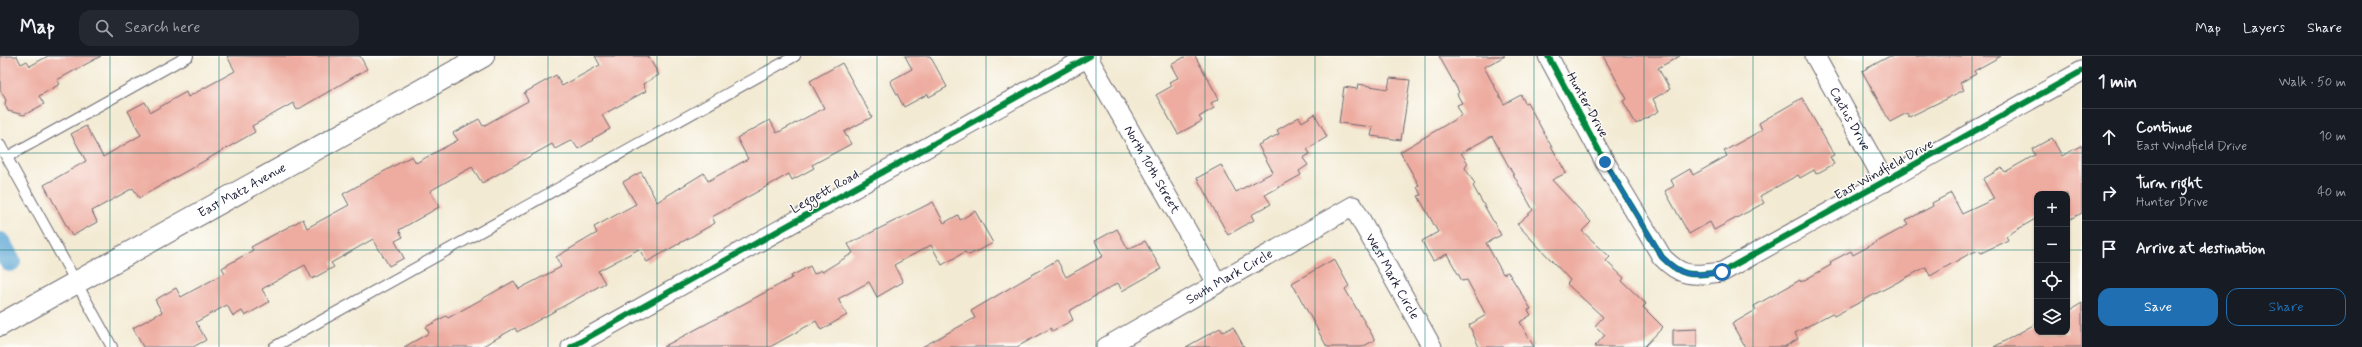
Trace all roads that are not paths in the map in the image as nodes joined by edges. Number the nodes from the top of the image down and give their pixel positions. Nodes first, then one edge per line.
1 (188, 56) edge
2 (484, 56) edge
3 (795, 56) edge
4 (1088, 56) edge
5 (1548, 56) edge
6 (1816, 56) edge
7 (2082, 71) edge
8 (0, 145) edge
9 (7, 157) junction
10 (1885, 182) junction
11 (1353, 206) joint
12 (1692, 275) joint
13 (76, 283) junction
14 (1217, 283) junction
15 (0, 325) edge
16 (1132, 341) edge
17 (112, 347) edge
18 (274, 347) edge
19 (571, 347) edge
20 (1106, 347) edge
21 (1432, 347) edge

1 - 9 lane
2 - 13 street, East Matz Avenue
3 - 18 lane
4 - 14 street, North 10th Street
4 - 19 street, Leggett Road
5 - 12 street, Hunter Drive
6 - 10 street, Cactus Drive
7 - 10 street, East Windfield Drive
8 - 9 lane
9 - 13 lane
10 - 12 street, East Windfield Drive
11 - 14 street, South Mark Circle
11 - 21 street, West Mark Circle
13 - 15 street, East Matz Avenue
13 - 17 lane
14 - 16 street, South Mark Circle
16 - 20 street, South Mark Circle

